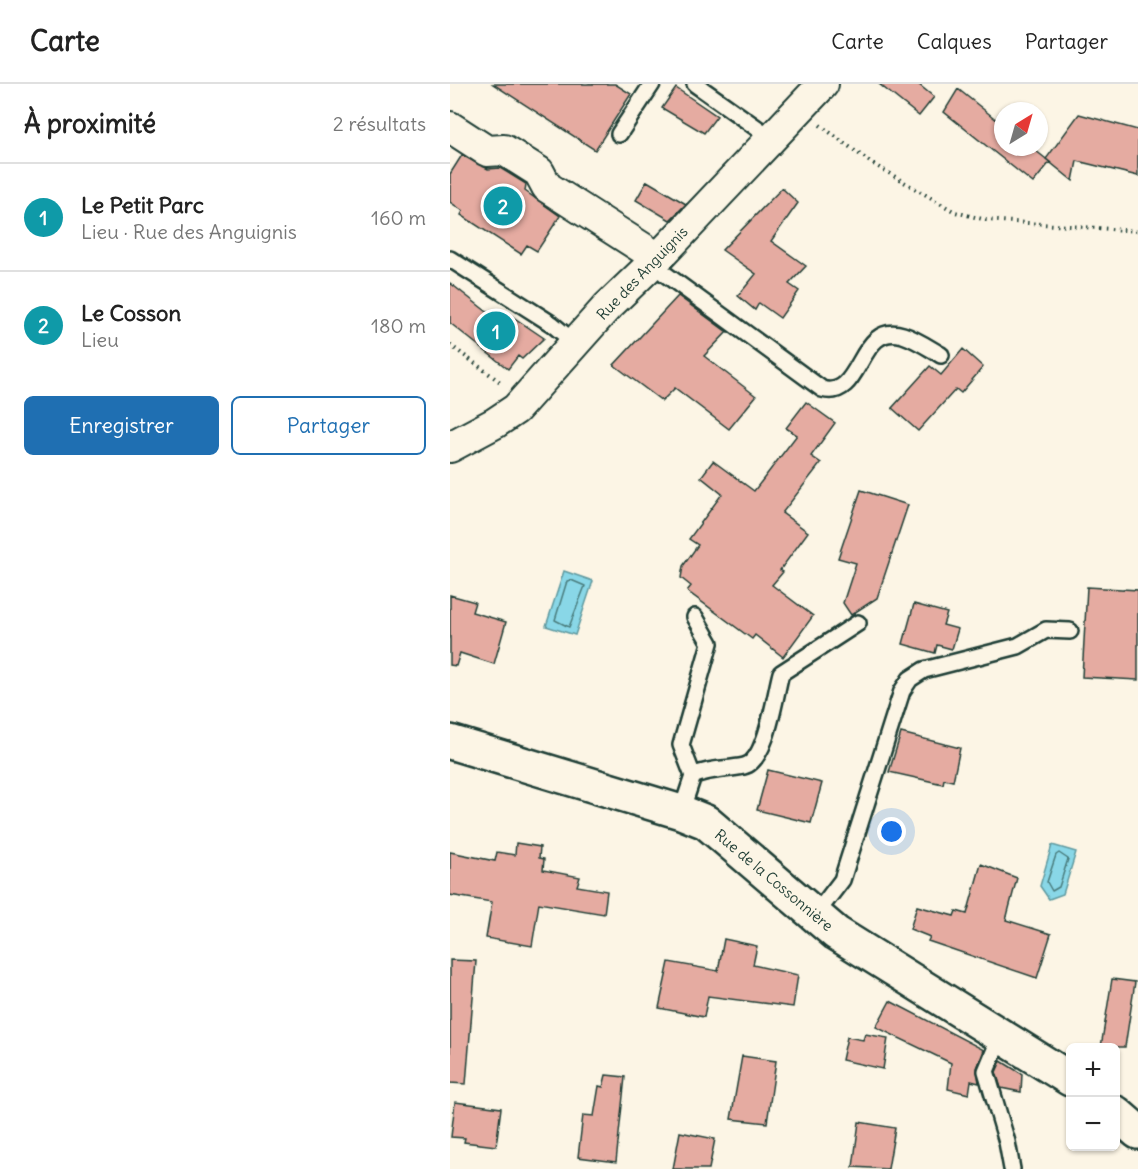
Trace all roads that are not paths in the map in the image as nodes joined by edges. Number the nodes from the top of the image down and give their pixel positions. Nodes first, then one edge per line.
1 (652, 84) edge
2 (695, 84) edge
3 (823, 84) edge
4 (450, 127) edge
5 (619, 134) dead end
6 (771, 138) junction
7 (450, 259) edge
8 (656, 260) junction
9 (575, 343) junction
10 (941, 355) dead end
11 (450, 447) edge
12 (695, 616) dead end
13 (858, 623) dead end
14 (1070, 631) dead end
15 (450, 742) edge
16 (693, 776) junction
17 (681, 812) junction
18 (816, 914) junction
19 (1001, 1035) junction
20 (1066, 1076) edge
21 (1120, 1116) edge
22 (1138, 1132) edge
23 (1012, 1169) edge

1 - 5 lane
2 - 6 lane
3 - 6 street, Rue des Anguignis
4 - 8 street
6 - 8 street, Rue des Anguignis
7 - 9 lane
8 - 9 street, Rue des Anguignis
8 - 10 lane
9 - 11 street, Rue des Anguignis
12 - 16 lane
13 - 16 lane
14 - 18 lane
15 - 17 street, Rue de la Cossonnière
16 - 17 lane
17 - 18 street, Rue de la Cossonnière
18 - 19 street, Rue de la Cossonnière
19 - 20 street, Rue de la Cossonnière
19 - 23 lane
21 - 22 street

